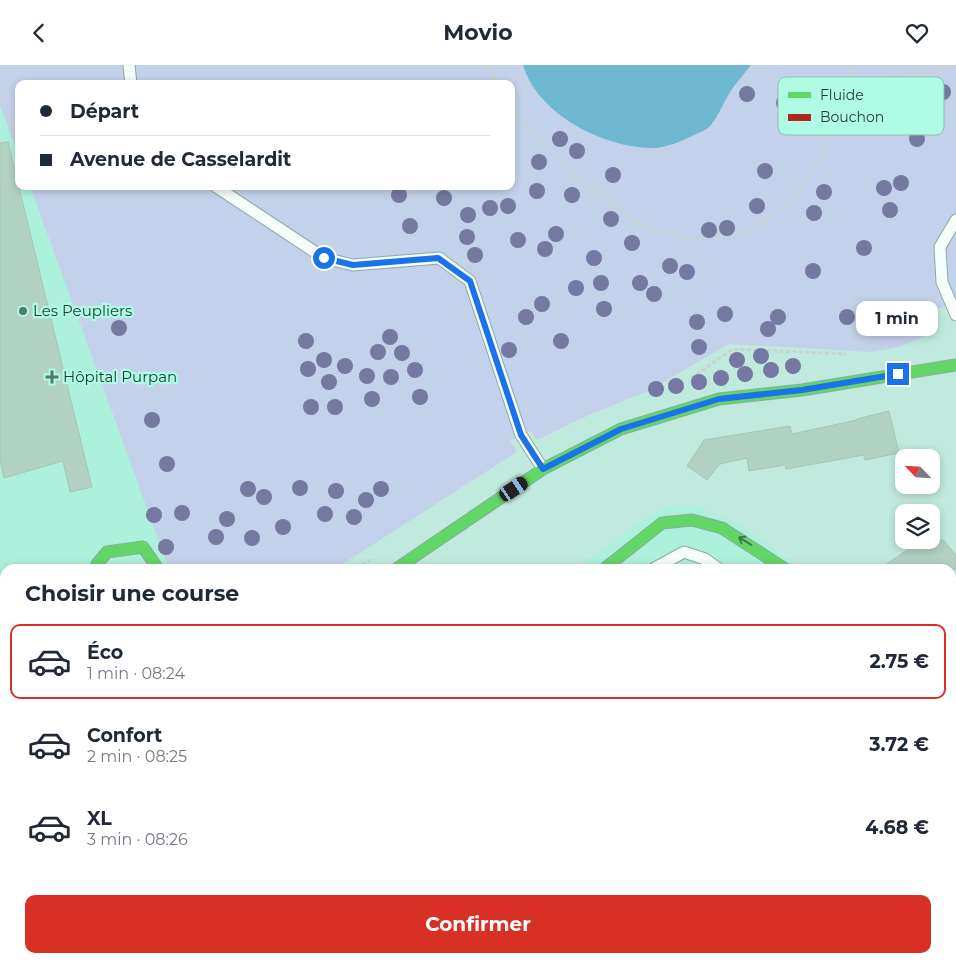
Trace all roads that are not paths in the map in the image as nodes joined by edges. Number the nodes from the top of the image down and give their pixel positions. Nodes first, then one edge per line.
1 (129, 65) edge
2 (131, 80) edge
3 (221, 190) edge
4 (956, 220) edge
5 (956, 315) edge
6 (956, 365) edge
7 (543, 469) junction
8 (96, 564) edge
9 (155, 564) edge
10 (403, 564) edge
11 (610, 564) edge
12 (661, 564) edge
13 (712, 564) edge
14 (778, 564) edge

1 - 2 lane
3 - 7 lane
4 - 5 lane
6 - 7 street
7 - 10 street
8 - 9 street
14 -> 11 street
12 - 13 lane

